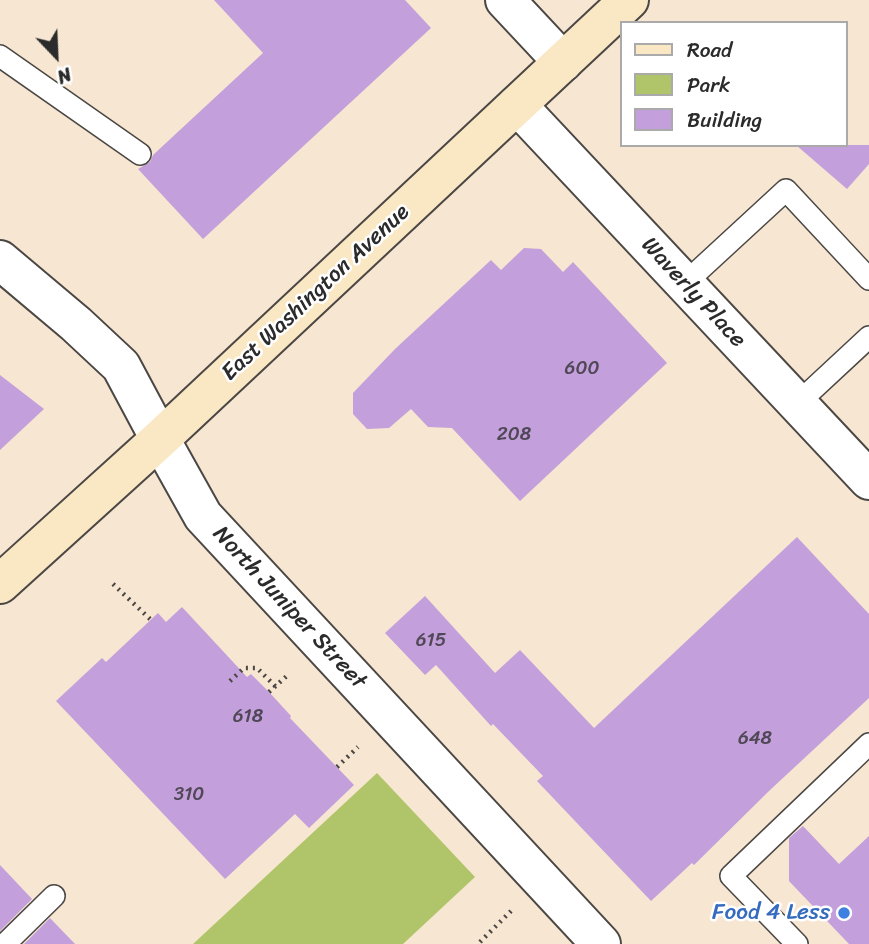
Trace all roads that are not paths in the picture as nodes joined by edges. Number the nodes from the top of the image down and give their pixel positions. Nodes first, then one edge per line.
1 (505, 0) edge
2 (629, 0) edge
3 (0, 56) edge
4 (563, 62) junction
5 (517, 105) junction
6 (140, 154) dead end
7 (0, 260) edge
8 (869, 279) edge
9 (684, 284) junction
10 (869, 337) edge
11 (797, 403) junction
12 (160, 439) junction
13 (869, 480) edge
14 (0, 584) edge
15 (869, 744) edge
16 (54, 896) dead end
17 (5, 944) edge
18 (601, 944) edge
19 (797, 944) edge

1 - 4 street
2 - 4 main road, East Washington Avenue
3 - 6 lane
4 - 5 main road, East Washington Avenue
5 - 9 street, Waverly Place
5 - 12 main road, East Washington Avenue
7 - 12 street, North Juniper Street
8 - 9 lane
9 - 11 street, Waverly Place
10 - 11 lane
11 - 13 street, Waverly Place
12 - 14 main road, East Washington Avenue
12 - 18 street, North Juniper Street
15 - 19 lane
16 - 17 lane

